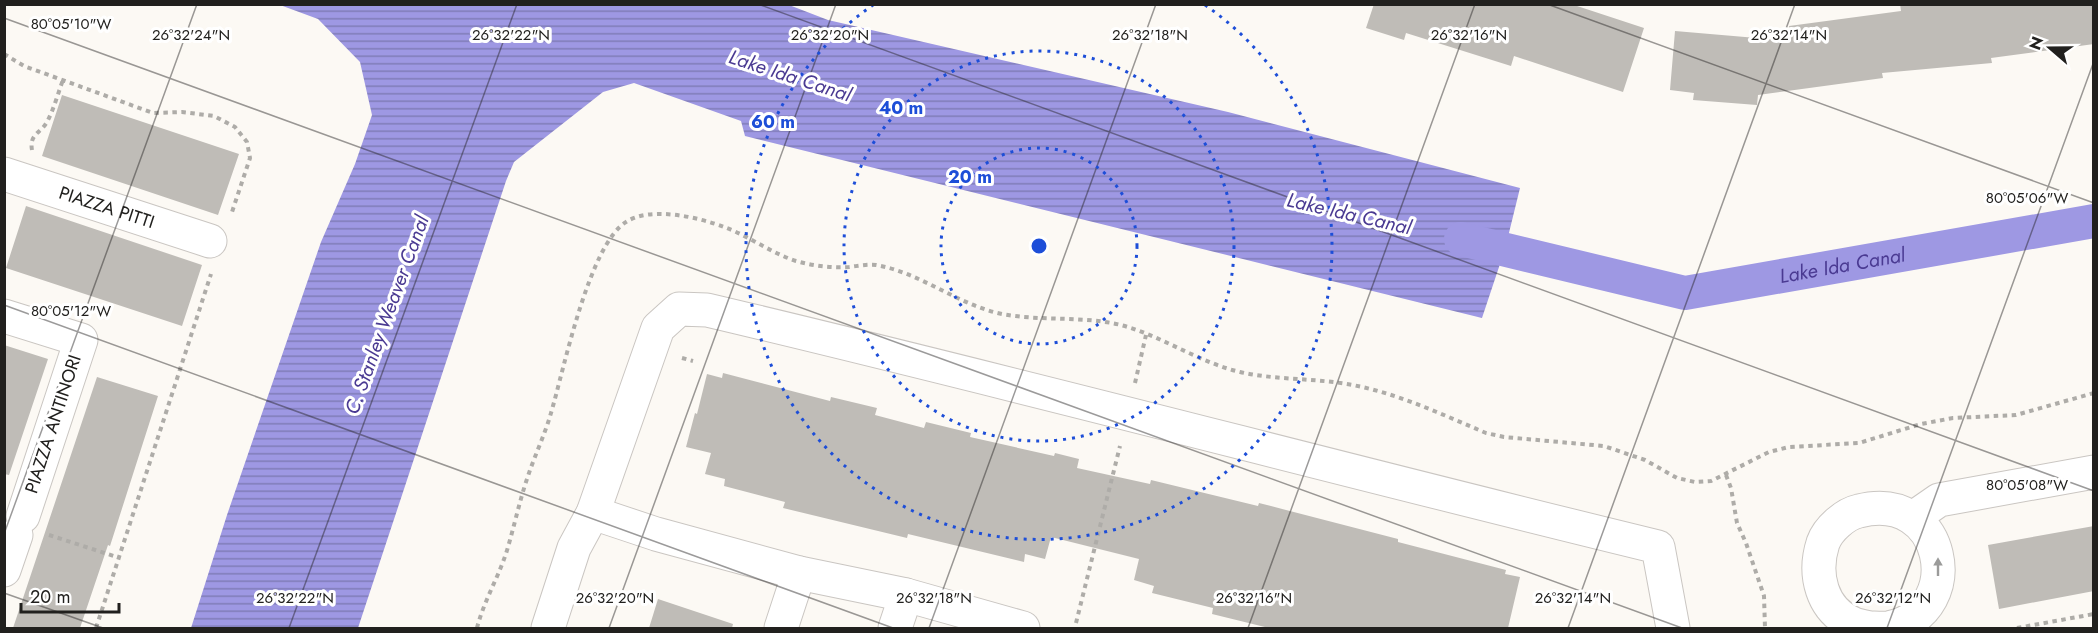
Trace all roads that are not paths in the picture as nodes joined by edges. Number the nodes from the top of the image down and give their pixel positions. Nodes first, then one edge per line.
1 (4, 174) edge
2 (217, 243) road end
3 (4, 316) edge
4 (2094, 472) edge
5 (593, 513) junction
6 (1913, 518) junction
7 (4, 570) edge
8 (799, 573) junction
9 (906, 595) junction
10 (548, 628) edge
11 (781, 628) edge
12 (895, 628) edge
13 (1023, 628) edge
14 (1673, 628) edge
15 (1873, 628) edge

1 - 2 street, PIAZZA PITTI
3 - 7 street, PIAZZA ANTINORI
4 - 6 street
5 - 8 street
5 - 10 street
5 - 14 street
15 -> 6 street
6 - 15 street
8 - 9 street
8 - 11 street
9 - 12 street
9 - 13 street

